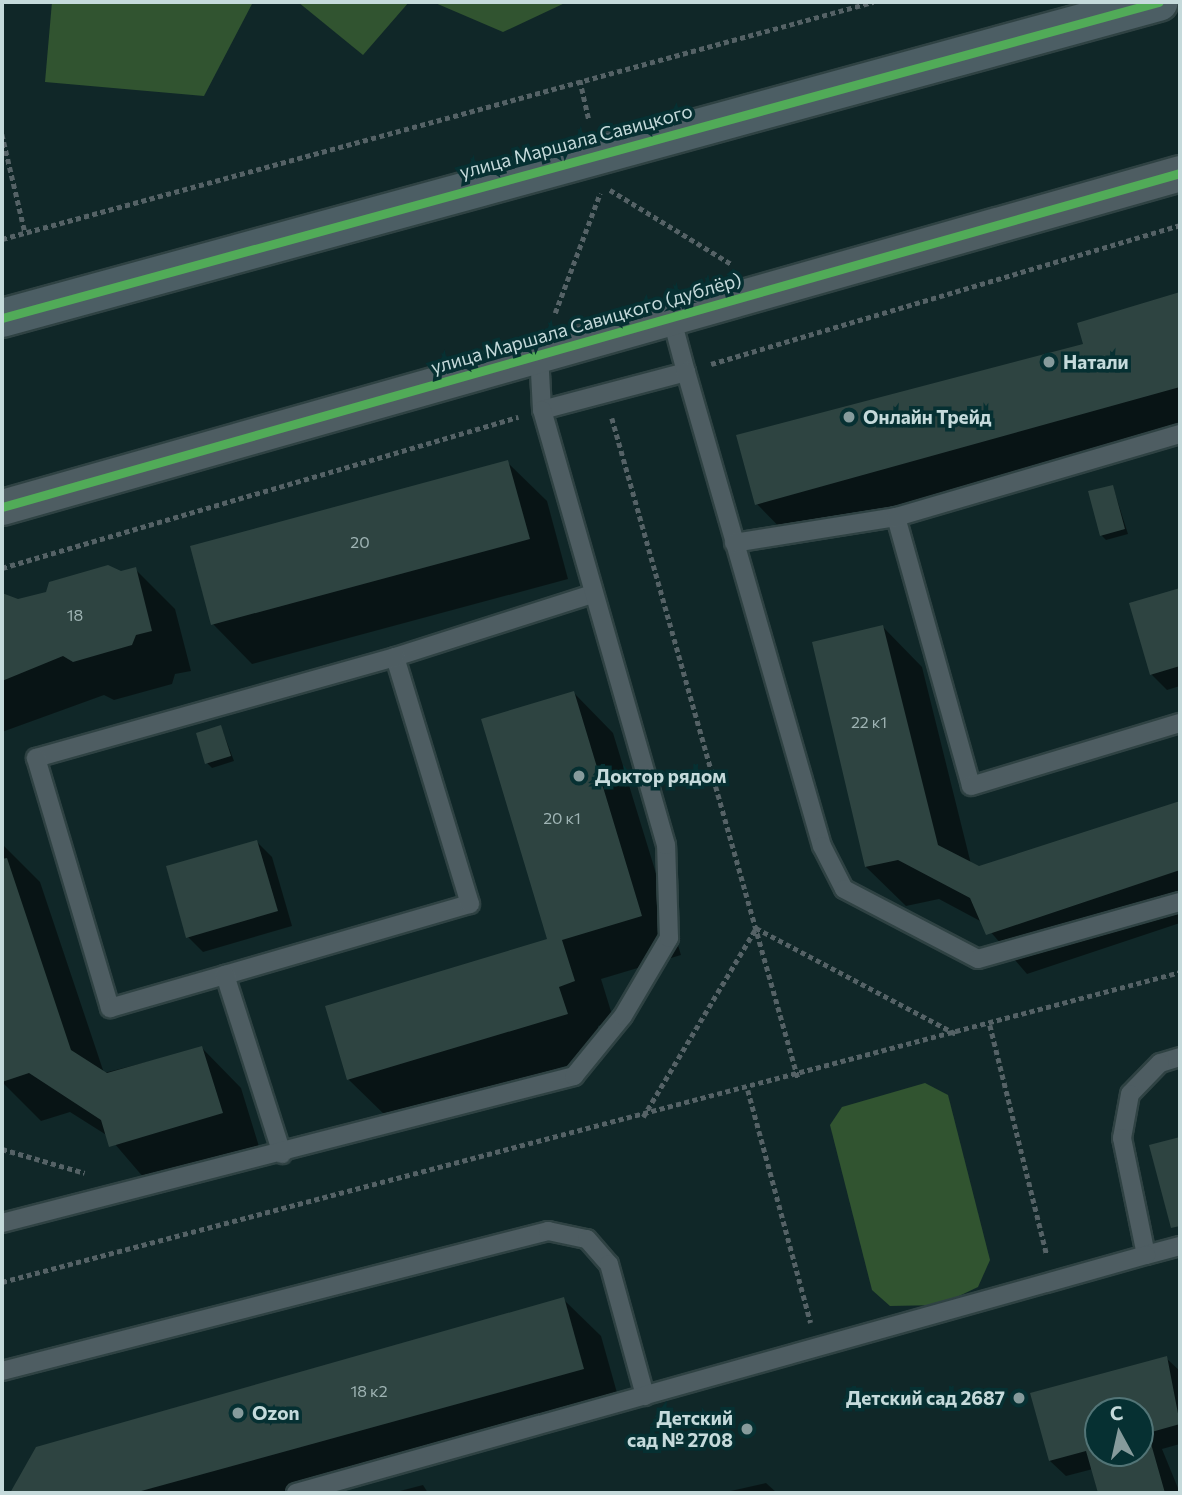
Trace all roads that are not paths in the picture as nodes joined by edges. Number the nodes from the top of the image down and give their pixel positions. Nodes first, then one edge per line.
1 (1159, 2) edge
2 (1180, 173) edge
3 (671, 316) junction
4 (2, 318) edge
5 (539, 354) junction
6 (686, 372) junction
7 (542, 410) junction
8 (1180, 434) edge
9 (2, 507) edge
10 (896, 517) junction
11 (734, 543) junction
12 (593, 594) junction
13 (395, 657) junction
14 (1180, 723) edge
15 (1180, 902) edge
16 (225, 975) junction
17 (1180, 1057) edge
18 (282, 1154) junction
19 (2, 1223) edge
20 (1180, 1246) edge
21 (1146, 1255) junction
22 (2, 1371) edge
23 (645, 1396) junction
24 (296, 1493) edge

1 - 4 street, улица Маршала Савицкого
2 - 3 street, улица Маршала Савицкого (дублёр)
3 - 5 street, улица Маршала Савицкого (дублёр)
3 - 6 lane
5 - 7 lane
5 - 9 street, улица Маршала Савицкого (дублёр)
6 - 7 lane
6 - 11 lane
7 - 12 lane
8 - 10 lane
10 - 11 lane
10 - 14 lane
11 - 15 lane
12 - 13 lane
12 - 18 lane
13 - 16 lane
13 - 16 lane
16 - 18 lane
17 - 21 lane
18 - 19 lane
20 - 21 lane
21 - 23 lane
22 - 23 lane
23 - 24 lane

